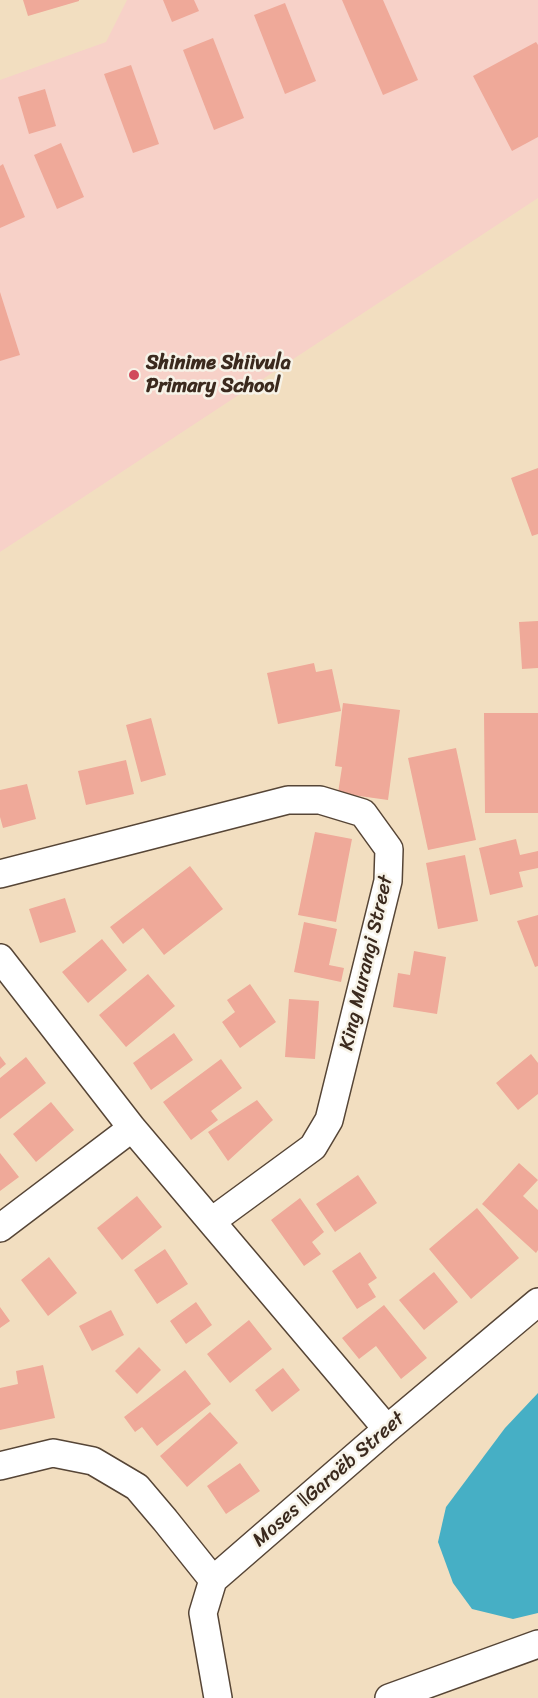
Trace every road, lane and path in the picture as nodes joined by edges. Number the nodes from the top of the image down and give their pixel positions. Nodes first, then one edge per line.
1 (0, 873) edge
2 (0, 958) edge
3 (132, 1128) junction
4 (212, 1221) junction
5 (0, 1228) edge
6 (538, 1302) edge
7 (387, 1429) junction
8 (0, 1466) edge
9 (213, 1580) junction
10 (538, 1644) edge
11 (218, 1698) edge
12 (389, 1698) edge

1 - 4 street, King Murangi Street
2 - 3 street
3 - 4 street
3 - 5 street
4 - 7 street
6 - 7 street, Moses ǁGaroëb Street
7 - 9 street, Moses ǁGaroëb Street
8 - 9 street
9 - 11 street
10 - 12 street

